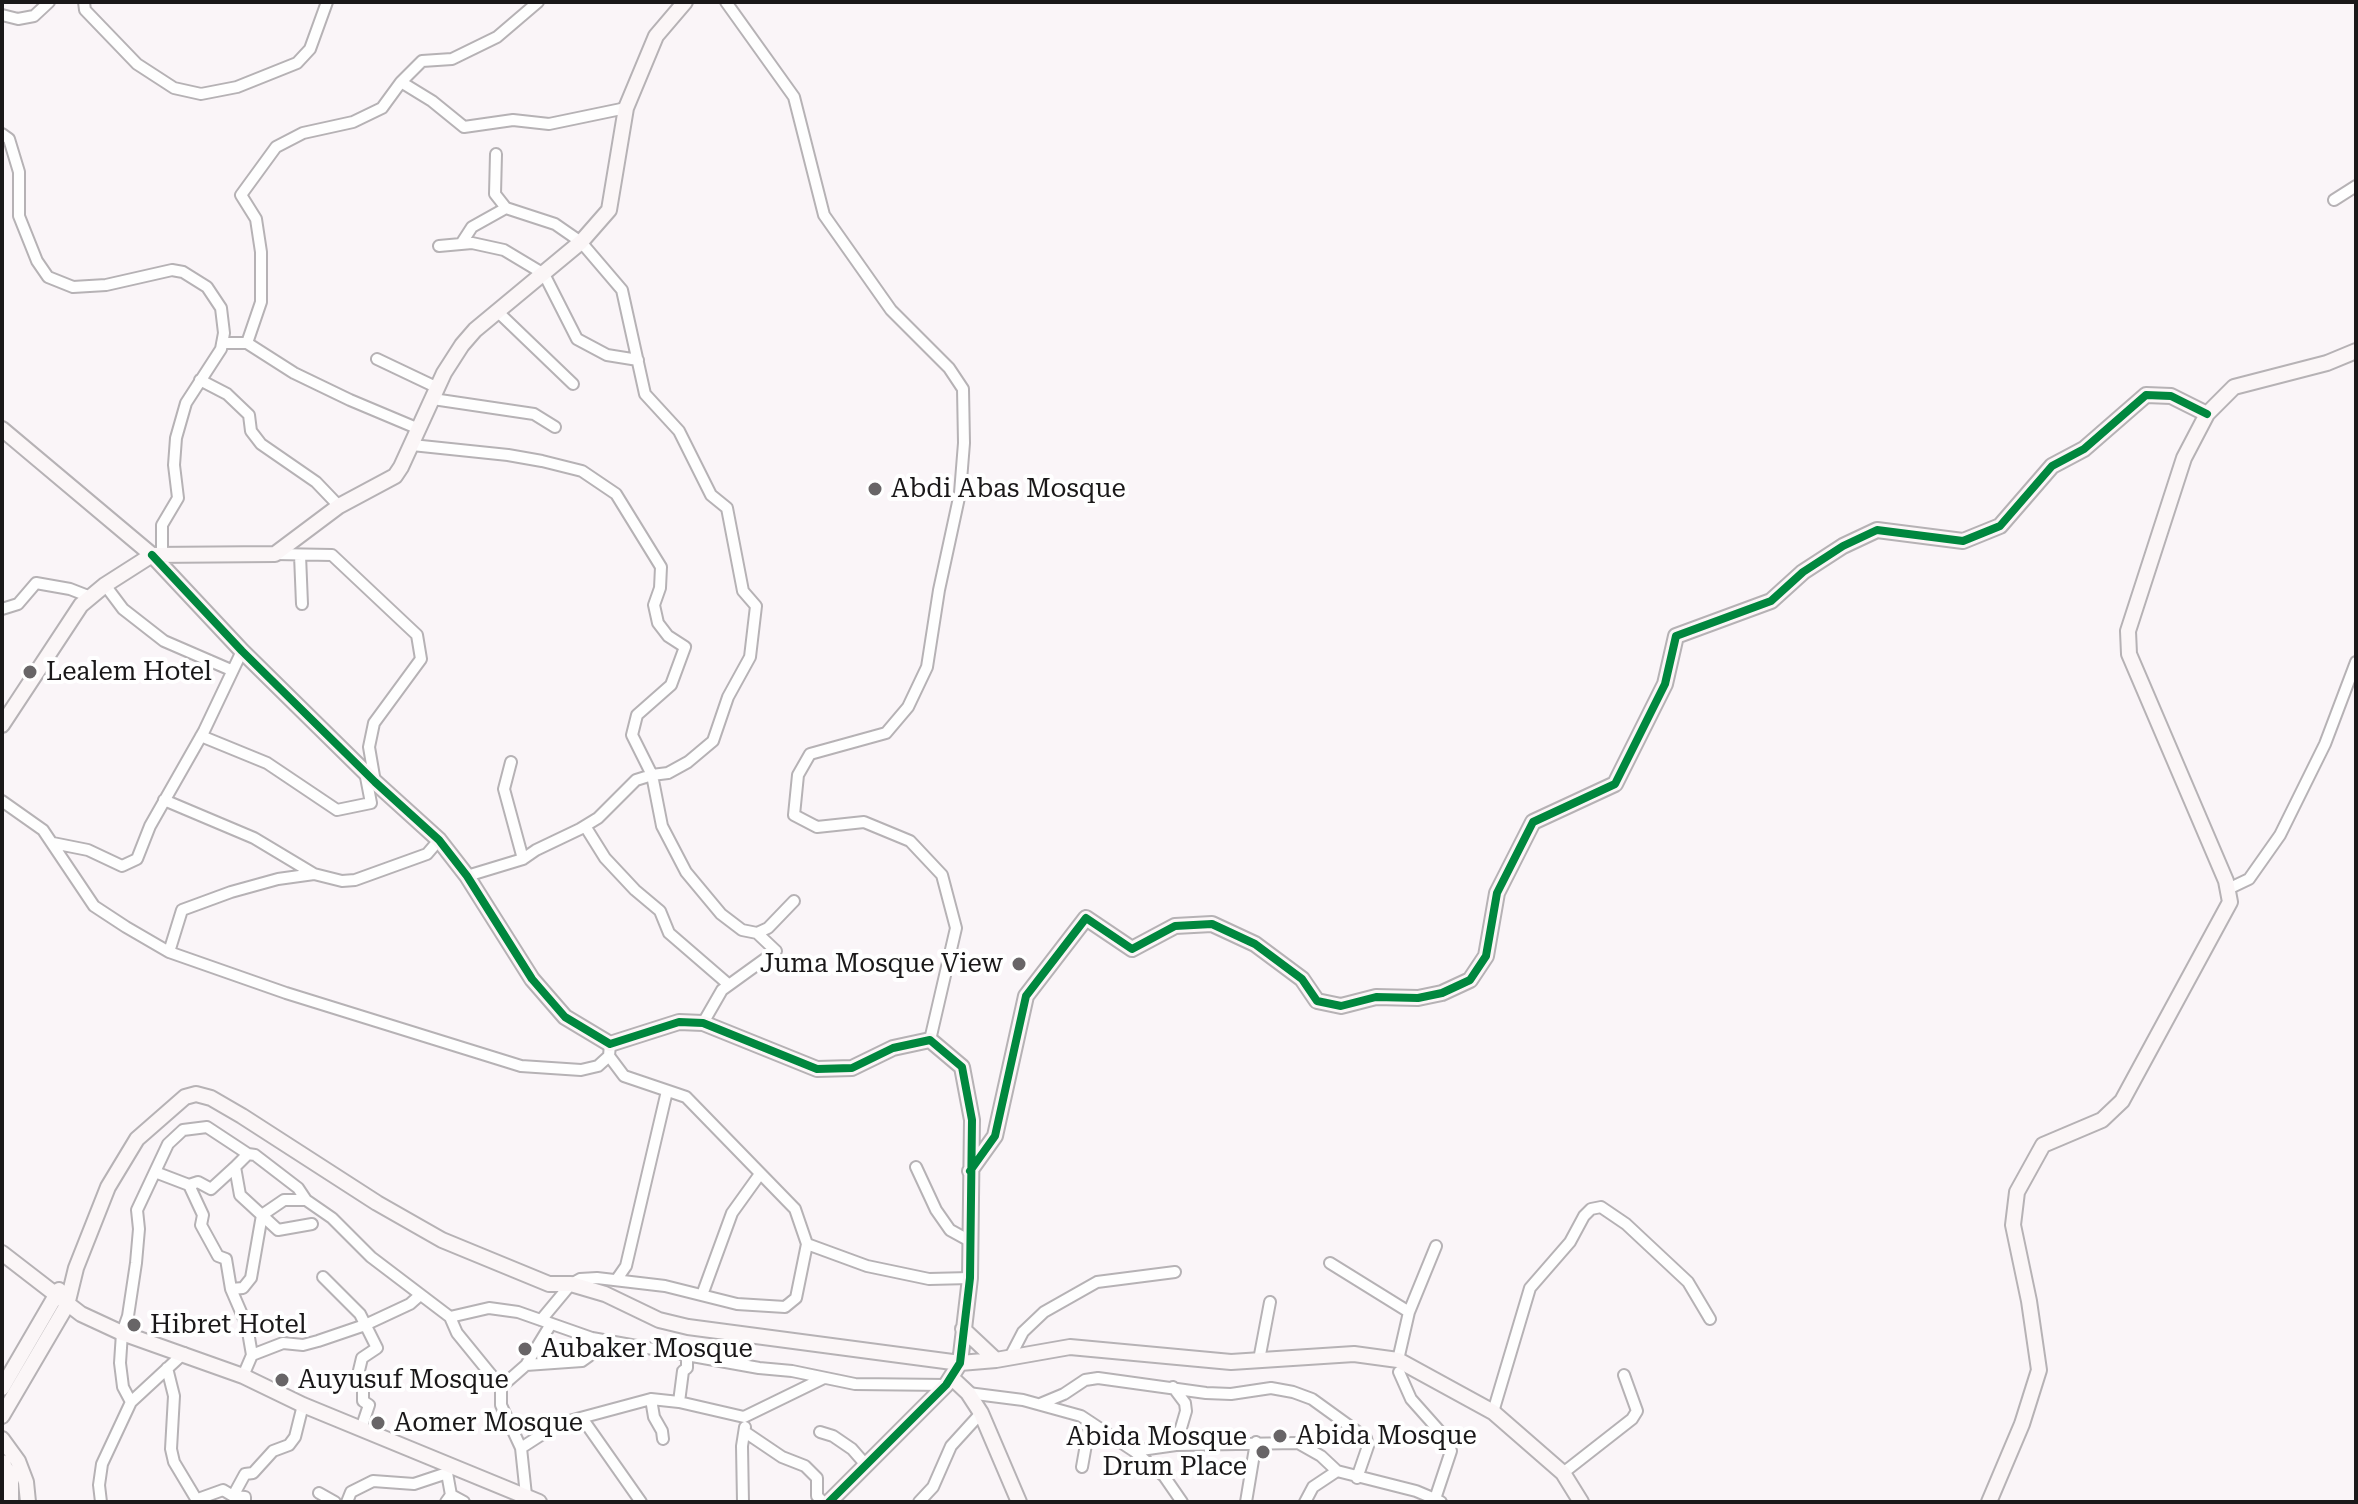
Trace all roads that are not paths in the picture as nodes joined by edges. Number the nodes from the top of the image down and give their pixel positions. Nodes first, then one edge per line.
1 (49, 2) edge
2 (84, 2) edge
3 (327, 2) edge
4 (538, 2) edge
5 (685, 2) edge
6 (726, 2) edge
7 (2, 15) edge
8 (401, 82) junction
9 (626, 108) junction
10 (2, 134) edge
11 (496, 154) dead end
12 (2356, 186) edge
13 (2334, 200) dead end
14 (506, 208) junction
15 (581, 242) junction
16 (461, 244) junction
17 (439, 246) dead end
18 (544, 274) junction
19 (497, 311) junction
20 (222, 343) junction
21 (247, 343) junction
22 (2356, 351) edge
23 (377, 359) dead end
24 (638, 360) junction
25 (200, 380) junction
26 (573, 384) dead end
27 (435, 393) junction
28 (2207, 414) junction
29 (555, 427) dead end
30 (2, 429) edge
31 (419, 429) junction
32 (412, 445) junction
33 (339, 506) junction
34 (275, 554) junction
35 (157, 555) junction
36 (300, 555) junction
37 (105, 585) junction
38 (88, 596) junction
39 (302, 604) dead end
40 (2, 609) edge
41 (242, 651) junction
42 (2356, 662) edge
43 (231, 670) junction
44 (6, 708) edge
45 (2, 725) edge
46 (201, 736) junction
47 (511, 762) dead end
48 (365, 769) junction
49 (652, 775) junction
50 (375, 782) junction
51 (164, 800) junction
52 (2, 801) edge
53 (585, 826) junction
54 (439, 840) junction
55 (53, 843) junction
56 (523, 859) junction
57 (314, 874) junction
58 (467, 876) junction
59 (2228, 889) junction
60 (794, 901) dead end
61 (757, 933) junction
62 (169, 952) junction
63 (728, 984) junction
64 (703, 1023) junction
65 (930, 1040) junction
66 (610, 1050) junction
67 (667, 1091) junction
68 (248, 1154) junction
69 (235, 1167) junction
70 (916, 1167) dead end
71 (970, 1171) junction
72 (155, 1172) junction
73 (760, 1174) junction
74 (189, 1185) junction
75 (306, 1200) junction
76 (262, 1215) junction
77 (312, 1224) dead end
78 (970, 1241) junction
79 (807, 1244) junction
80 (1436, 1246) dead end
81 (2, 1253) edge
82 (1330, 1263) dead end
83 (1175, 1272) dead end
84 (323, 1277) dead end
85 (970, 1278) junction
86 (617, 1279) junction
87 (571, 1284) junction
88 (231, 1289) junction
89 (702, 1295) junction
90 (419, 1296) junction
91 (62, 1300) junction
92 (1270, 1302) dead end
93 (1409, 1312) junction
94 (450, 1317) junction
95 (1710, 1319) dead end
96 (546, 1322) junction
97 (365, 1325) junction
98 (963, 1329) junction
99 (122, 1333) junction
100 (592, 1338) junction
101 (184, 1353) junction
102 (252, 1355) junction
103 (687, 1355) junction
104 (1003, 1359) junction
105 (1259, 1360) junction
106 (960, 1363) junction
107 (24, 1365) junction
108 (526, 1365) junction
109 (1399, 1366) junction
110 (167, 1368) junction
111 (1624, 1375) dead end
112 (243, 1376) junction
113 (824, 1378) junction
114 (949, 1381) junction
115 (501, 1387) junction
116 (1173, 1387) junction
117 (2, 1388) edge
118 (968, 1393) junction
119 (651, 1399) junction
120 (131, 1402) junction
121 (679, 1402) junction
122 (1040, 1404) junction
123 (303, 1405) junction
124 (1493, 1412) junction
125 (981, 1413) junction
126 (2, 1416) edge
127 (744, 1417) junction
128 (582, 1418) junction
129 (1090, 1422) junction
130 (361, 1429) junction
131 (745, 1432) junction
132 (820, 1432) dead end
133 (2, 1439) edge
134 (663, 1439) dead end
135 (1256, 1442) junction
136 (1176, 1445) junction
137 (521, 1448) junction
138 (1134, 1451) junction
139 (2, 1462) edge
140 (866, 1465) junction
141 (1082, 1467) dead end
142 (1337, 1471) junction
143 (1563, 1473) junction
144 (1357, 1478) junction
145 (26, 1482) junction
146 (319, 1493) dead end
147 (11, 1494) edge
148 (233, 1496) junction
149 (533, 1498) edge
150 (449, 1499) edge
151 (198, 1500) edge
152 (1436, 1501) edge
153 (28, 1502) edge
154 (101, 1502) edge
155 (245, 1502) edge
156 (335, 1502) edge
157 (347, 1502) edge
158 (464, 1502) edge
159 (641, 1502) edge
160 (743, 1502) edge
161 (826, 1502) edge
162 (919, 1502) edge
163 (1019, 1502) edge
164 (1182, 1502) edge
165 (1246, 1502) edge
166 (1305, 1502) edge
167 (1581, 1502) edge
168 (1989, 1502) edge

1 - 7 street
2 - 3 street
4 - 8 street
5 - 9 street
6 - 65 street
8 - 9 street
8 - 21 street
9 - 15 street
10 - 20 street
11 - 14 street
12 - 13 street
14 - 15 street
14 - 16 street
15 - 18 street
15 - 24 street
16 - 17 street
16 - 18 street
18 - 19 street
18 - 24 street
19 - 26 street
19 - 27 street
20 - 21 street
20 - 25 street
21 - 31 street
22 - 28 street
23 - 27 street
24 - 49 street
25 - 33 street
25 - 35 street
27 - 29 street
27 - 31 street
28 - 59 street
28 - 71 street
30 - 35 street
31 - 32 street
32 - 33 street
32 - 49 street
33 - 34 street
34 - 35 street
34 - 36 street
35 - 37 street
35 - 41 street
36 - 39 street
36 - 50 street
37 - 38 street
37 - 43 street
38 - 40 street
38 - 44 street
41 - 43 street
41 - 48 street
42 - 59 street
43 - 46 street
44 - 45 street
46 - 48 street
46 - 51 street
47 - 56 street
48 - 50 street
49 - 53 street
49 - 61 street
50 - 54 street
51 - 55 street
51 - 57 street
52 - 55 street
53 - 56 street
53 - 63 street
54 - 57 street
54 - 58 street
55 - 62 street
56 - 58 street
57 - 62 street
58 - 66 street
59 - 168 street
60 - 61 street
61 - 63 street
62 - 66 street
63 - 64 street
64 - 65 street
64 - 66 street
65 - 71 street
66 - 67 street
67 - 73 street
67 - 86 street
68 - 69 street
68 - 72 street
68 - 75 street
69 - 74 street
69 - 76 street
70 - 78 street
71 - 78 street
72 - 74 street
72 - 99 street
73 - 79 street
73 - 89 street
74 - 88 street
75 - 76 street
75 - 90 street
76 - 77 street
76 - 88 street
78 - 85 street
79 - 85 street
79 - 89 street
80 - 93 street
81 - 91 street
82 - 93 street
83 - 104 street
84 - 97 street
85 - 98 street
86 - 87 street
86 - 89 street
87 - 91 street
87 - 96 street
87 - 106 street
88 - 102 street
90 - 94 street
90 - 97 street
91 - 99 street
91 - 107 street
92 - 105 street
93 - 109 street
94 - 96 street
94 - 115 street
95 - 124 street
96 - 100 street
96 - 108 street
97 - 102 street
97 - 130 street
98 - 104 street
98 - 106 street
99 - 101 street
99 - 120 street
100 - 103 street
100 - 108 street
101 - 110 street
101 - 112 street
102 - 112 street
103 - 113 street
103 - 121 street
104 - 105 street
104 - 106 street
105 - 109 street
106 - 114 street
107 - 117 street
107 - 126 street
108 - 115 street
109 - 124 street
109 - 152 street
110 - 120 street
110 - 151 street
111 - 143 street
112 - 123 street
113 - 114 street
113 - 127 street
114 - 118 street
114 - 140 street
115 - 137 street
116 - 122 street
116 - 136 street
116 - 144 street
118 - 122 street
118 - 125 street
119 - 121 street
119 - 128 street
119 - 134 street
120 - 154 street
121 - 127 street
122 - 129 street
123 - 130 street
123 - 148 street
124 - 143 street
125 - 162 street
125 - 163 street
127 - 131 street
128 - 137 street
128 - 159 street
129 - 138 street
129 - 141 street
130 - 149 street
131 - 160 street
131 - 161 street
132 - 140 street
133 - 145 street
135 - 136 street
135 - 142 street
135 - 165 street
136 - 138 street
137 - 149 street
138 - 164 street
139 - 147 street
140 - 161 street
142 - 144 street
142 - 166 street
143 - 167 street
144 - 152 street
145 - 147 street
145 - 153 street
146 - 156 street
148 - 151 street
148 - 155 street
150 - 157 street
150 - 158 street

